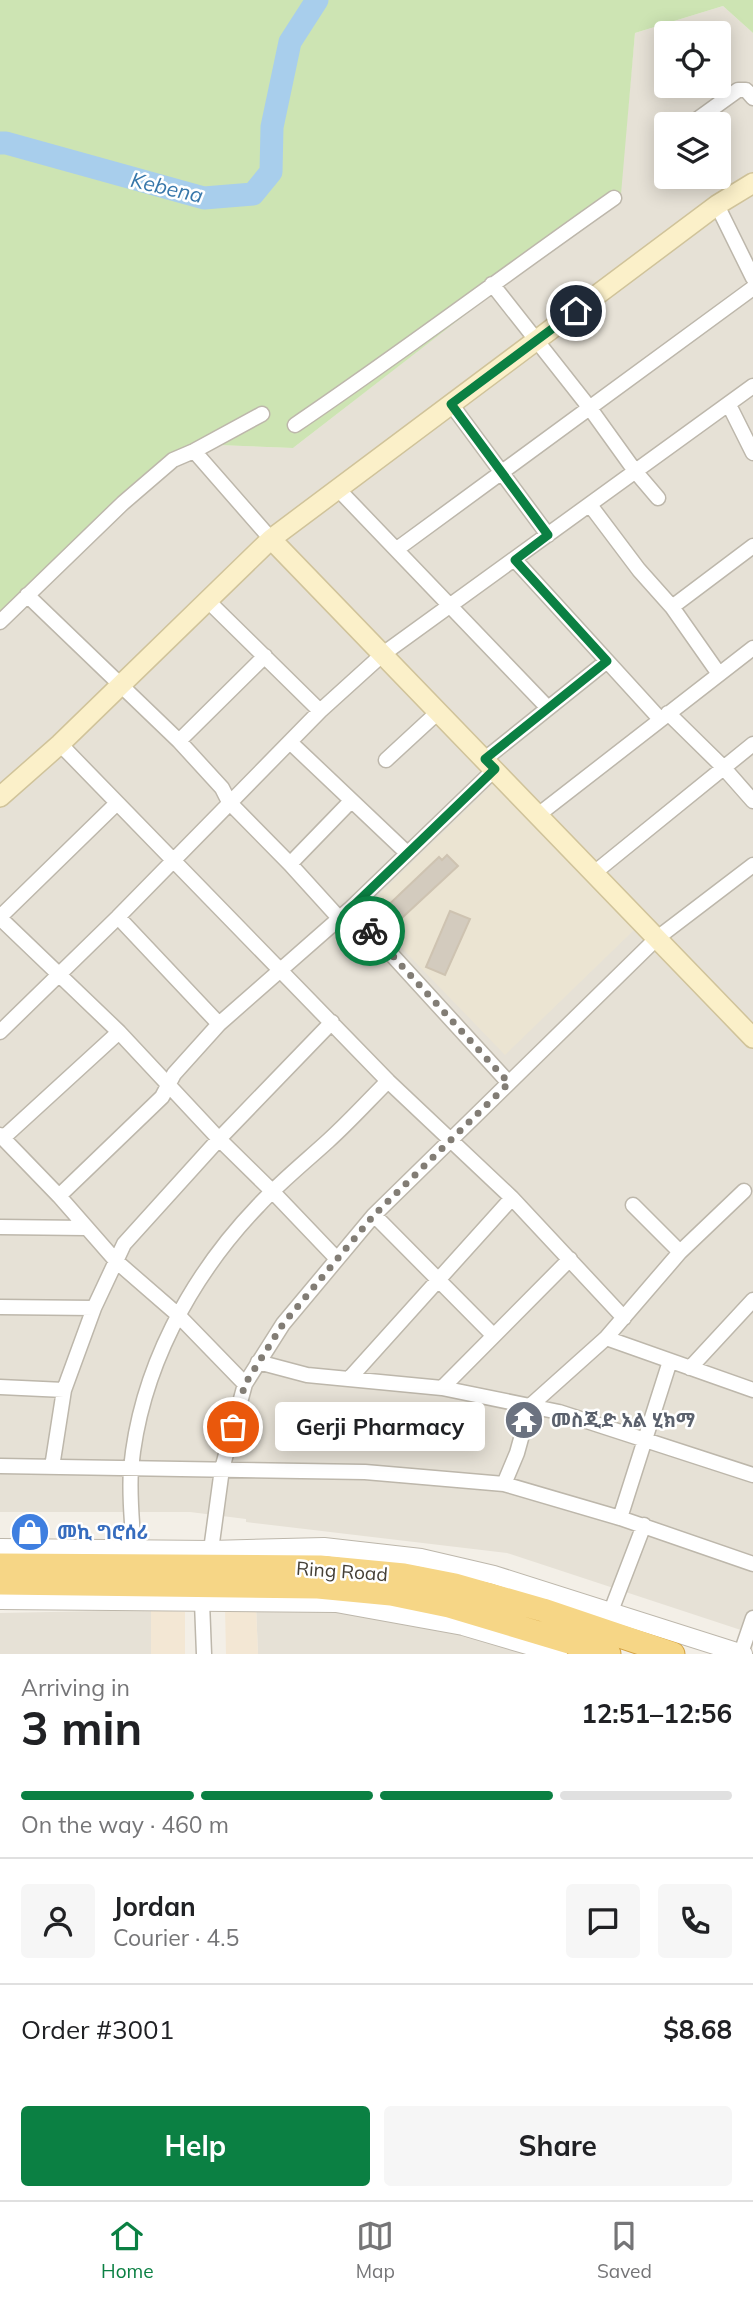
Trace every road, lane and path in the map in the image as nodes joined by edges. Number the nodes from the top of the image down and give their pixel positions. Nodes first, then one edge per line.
1 (753, 98) edge
2 (708, 112) edge
3 (753, 183) edge
4 (614, 198) dead end
5 (717, 205) junction
6 (753, 278) edge
7 (492, 284) junction
8 (753, 288) edge
9 (536, 341) junction
10 (753, 386) edge
11 (451, 404) junction
12 (729, 405) junction
13 (589, 407) junction
14 (262, 414) dead end
15 (295, 425) dead end
16 (194, 451) junction
17 (753, 453) edge
18 (635, 471) junction
19 (501, 472) junction
20 (337, 488) junction
21 (657, 498) dead end
22 (590, 505) junction
23 (548, 535) junction
24 (271, 539) junction
25 (753, 546) edge
26 (397, 549) junction
27 (515, 560) junction
28 (27, 595) junction
29 (207, 600) junction
30 (451, 605) junction
31 (672, 607) junction
32 (0, 622) edge
33 (753, 648) edge
34 (383, 654) junction
35 (265, 656) junction
36 (607, 661) junction
37 (719, 674) junction
38 (121, 685) junction
39 (548, 708) junction
40 (320, 711) junction
41 (437, 713) junction
42 (664, 716) junction
43 (179, 741) junction
44 (291, 743) junction
45 (60, 744) junction
46 (753, 744) edge
47 (386, 760) dead end
48 (490, 764) junction
49 (723, 767) junction
50 (0, 797) edge
51 (351, 801) junction
52 (753, 801) edge
53 (229, 802) junction
54 (117, 803) junction
55 (538, 815) junction
56 (407, 853) junction
57 (172, 860) junction
58 (290, 864) junction
59 (753, 865) edge
60 (594, 873) junction
61 (345, 914) junction
62 (118, 916) junction
63 (0, 918) edge
64 (656, 939) junction
65 (281, 970) junction
66 (58, 976) junction
67 (332, 1022) junction
68 (219, 1024) junction
69 (0, 1032) edge
70 (119, 1032) junction
71 (753, 1038) edge
72 (388, 1081) junction
73 (509, 1083) junction
74 (169, 1085) junction
75 (1, 1137) edge
76 (219, 1139) junction
77 (451, 1141) junction
78 (744, 1191) dead end
79 (273, 1192) junction
80 (59, 1196) junction
81 (512, 1198) junction
82 (634, 1205) dead end
83 (374, 1215) junction
84 (0, 1227) edge
85 (86, 1228) junction
86 (681, 1252) junction
87 (337, 1259) junction
88 (570, 1259) junction
89 (116, 1261) junction
90 (437, 1280) junction
91 (753, 1300) edge
92 (0, 1307) edge
93 (94, 1308) junction
94 (177, 1314) junction
95 (624, 1318) junction
96 (494, 1335) junction
97 (606, 1338) junction
98 (670, 1361) junction
99 (258, 1362) junction
100 (690, 1368) junction
101 (349, 1379) junction
102 (245, 1384) junction
103 (0, 1387) edge
104 (442, 1388) junction
105 (64, 1390) junction
106 (753, 1390) edge
107 (530, 1406) junction
108 (647, 1440) junction
109 (0, 1466) edge
110 (52, 1467) junction
111 (132, 1468) junction
112 (222, 1469) junction
113 (753, 1475) edge
114 (504, 1484) junction
115 (620, 1518) junction
116 (644, 1525) junction
117 (0, 1548) edge
118 (134, 1549) junction
119 (211, 1550) junction
120 (753, 1564) edge
121 (0, 1565) edge
122 (0, 1583) edge
123 (0, 1600) edge
124 (202, 1602) junction
125 (611, 1611) junction
126 (753, 1618) edge
127 (204, 1654) edge
128 (558, 1654) edge
129 (610, 1654) edge
130 (673, 1654) edge
131 (742, 1654) edge

1 - 2 street
3 - 5 main road
4 - 7 street
5 - 6 street
5 - 9 main road
7 - 9 street
7 - 15 street
8 - 13 street
9 - 11 main road
9 - 13 street
10 - 12 street
11 - 19 street
11 - 20 main road
12 - 17 street
12 - 18 street
13 - 18 street
13 - 19 street
14 - 16 street
16 - 24 street
16 - 28 street
18 - 21 street
18 - 22 street
19 - 23 street
19 - 26 street
20 - 24 main road
20 - 26 street
22 - 23 street
22 - 31 street
23 - 27 street
24 - 29 main road
24 - 34 main road
25 - 31 street
26 - 30 street
27 - 30 street
27 - 36 street
28 - 32 street
28 - 38 street
29 - 35 street
29 - 38 main road
30 - 34 street
30 - 39 street
31 - 37 street
33 - 37 street
34 - 40 street
34 - 41 main road
35 - 40 street
35 - 43 street
36 - 39 street
36 - 42 street
37 - 42 street
38 - 43 street
38 - 45 main road
39 - 48 street
40 - 44 street
41 - 47 street
41 - 48 main road
42 - 49 street
42 - 55 street
43 - 53 street
44 - 51 street
44 - 53 street
45 - 50 main road
45 - 54 street
46 - 49 street
48 - 55 main road
48 - 56 street
49 - 52 street
49 - 60 street
51 - 56 street
51 - 58 street
53 - 57 street
53 - 58 street
54 - 57 street
54 - 63 street
55 - 60 main road
56 - 61 street
57 - 62 street
57 - 65 street
58 - 61 street
59 - 64 street
60 - 64 main road
61 - 65 street
61 - 73 street
62 - 66 street
62 - 68 street
63 - 66 street
64 - 71 main road
64 - 73 street
65 - 67 street
65 - 68 street
66 - 69 street
66 - 70 street
67 - 72 street
67 - 76 street
68 - 74 street
70 - 74 street
70 - 75 street
72 - 77 street
72 - 79 street
73 - 77 street
74 - 76 street
74 - 80 street
75 - 80 street
76 - 79 street
76 - 89 street
77 - 81 street
77 - 83 street
78 - 86 street
79 - 87 street
79 - 94 street
80 - 85 street
81 - 88 street
81 - 90 street
82 - 86 street
83 - 87 street
83 - 90 street
84 - 85 street
85 - 89 street
86 - 95 street
87 - 99 street
88 - 95 street
88 - 96 street
89 - 93 street
89 - 94 street
90 - 96 street
90 - 101 street
91 - 100 street
92 - 93 street
93 - 105 street
94 - 102 street
94 - 111 street
95 - 97 street
96 - 104 street
97 - 98 street
97 - 107 street
98 - 100 street
98 - 108 street
99 - 101 street
99 - 102 street
100 - 106 street
101 - 104 street
102 - 112 street
103 - 105 street
104 - 107 street
105 - 110 street
107 - 108 street
107 - 114 street
108 - 113 street
108 - 115 street
109 - 110 street
110 - 111 street
111 - 112 street
111 - 118 street
112 - 114 street
112 - 119 street
114 - 115 street
115 - 116 street
116 - 120 street
116 - 125 street
117 - 118 street
118 - 119 street
119 - 125 street
121 - 130 highway, Ring Road
122 - 129 highway, Ring Road
123 - 124 street, Ring Road
124 - 127 street
124 - 128 street, Ring Road
125 - 131 street
126 - 131 street

